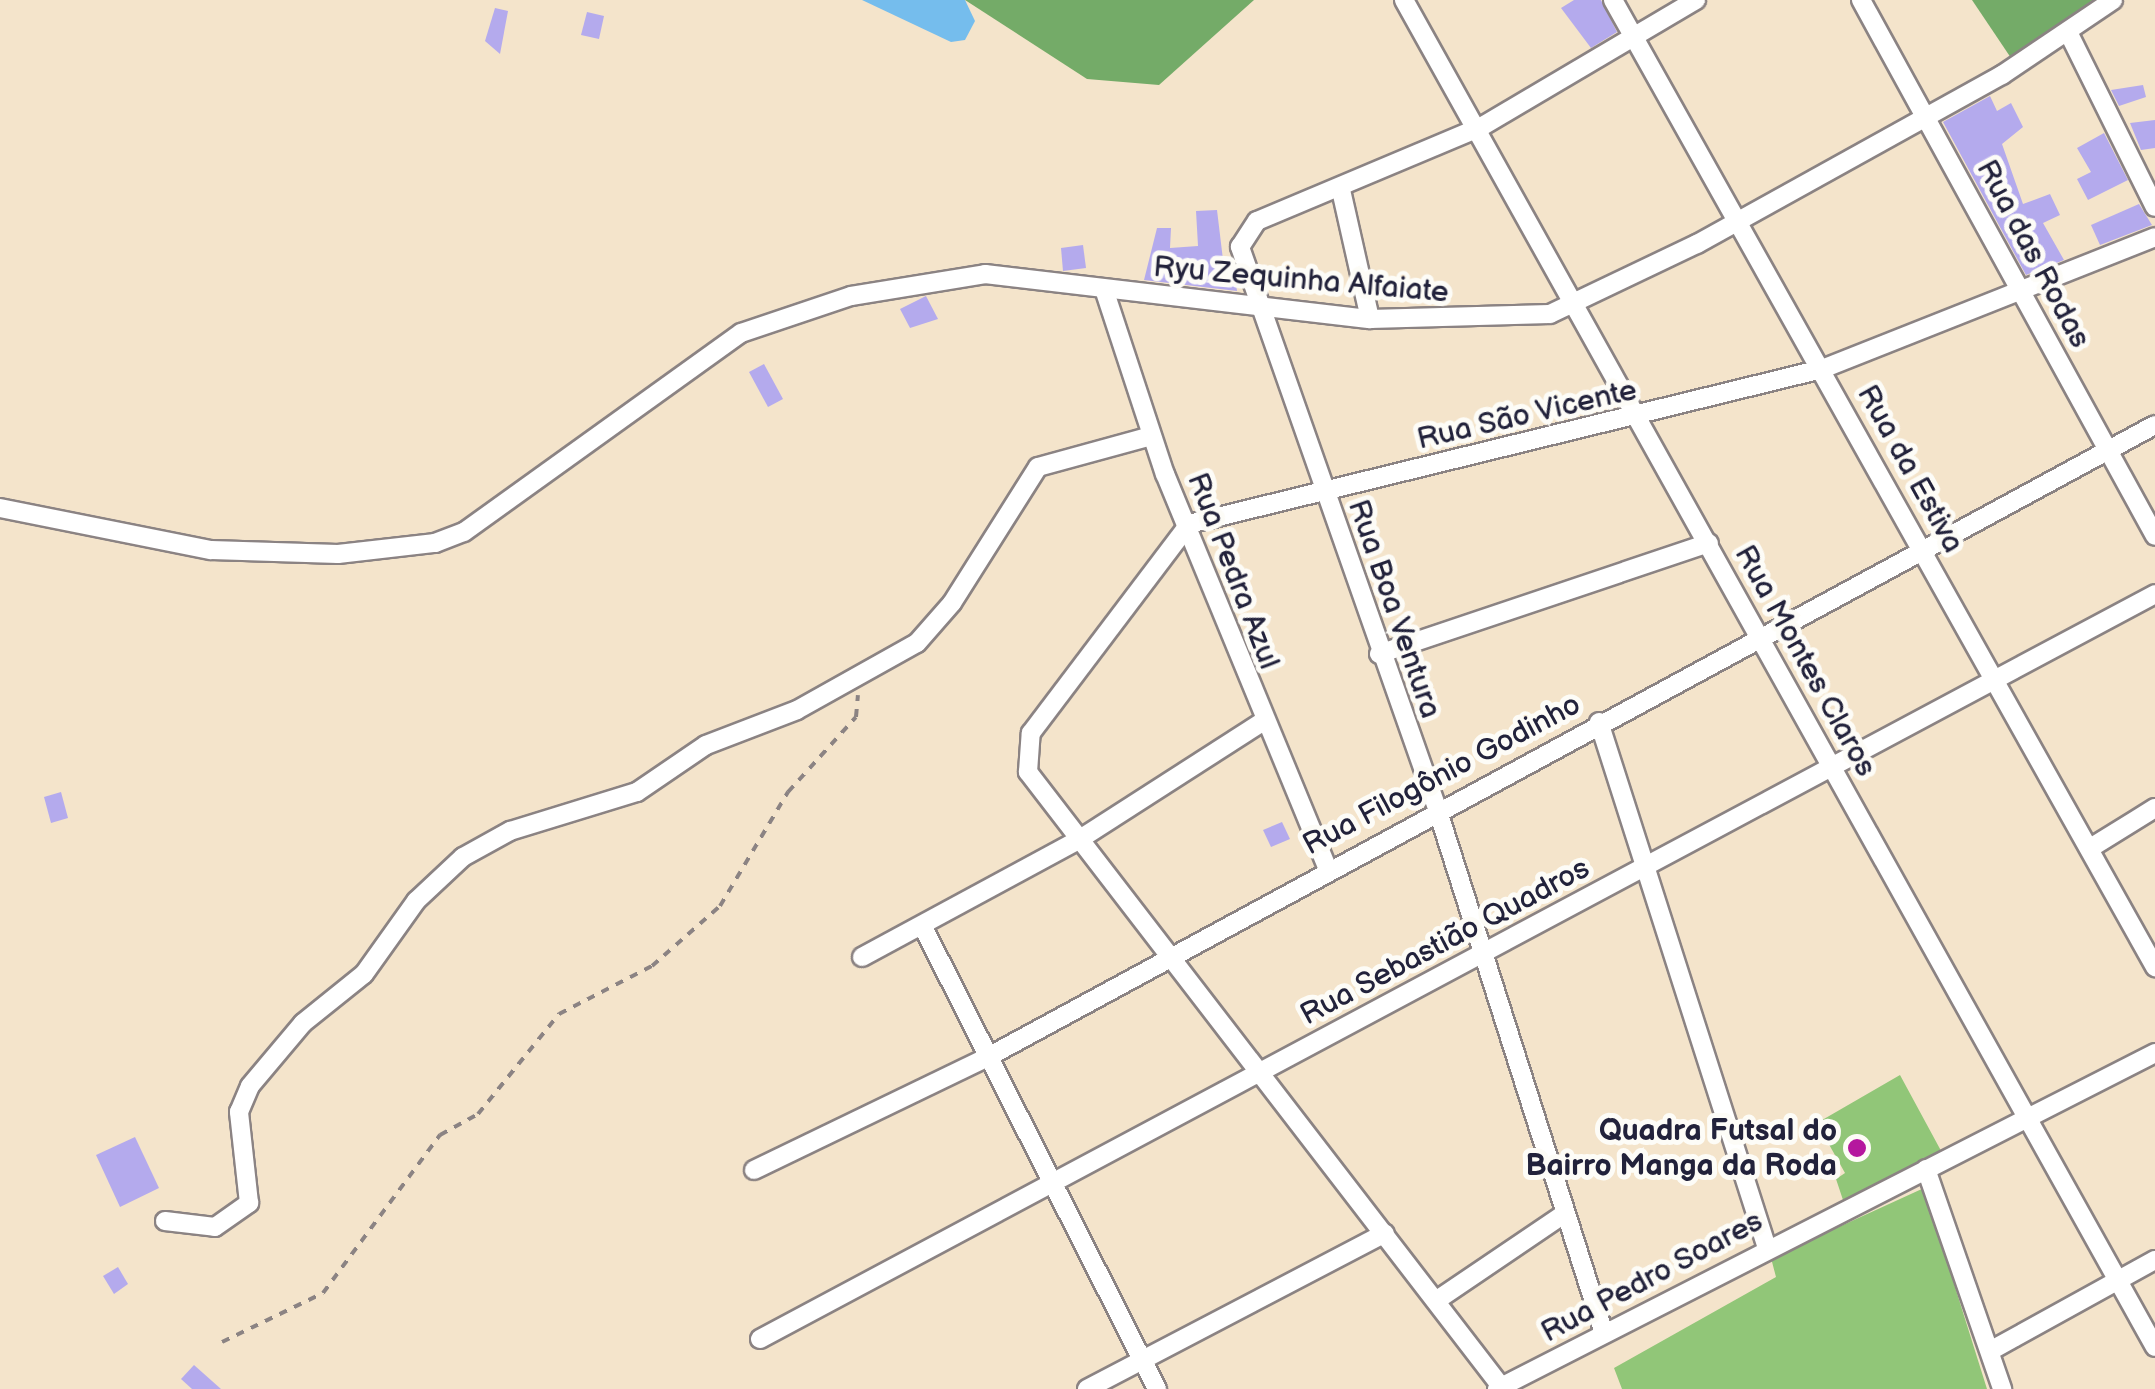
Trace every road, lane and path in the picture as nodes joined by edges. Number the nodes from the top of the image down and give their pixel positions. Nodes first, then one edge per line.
1 (1614, 0) edge
2 (1696, 0) edge
3 (1860, 0) edge
4 (2113, 0) edge
5 (1404, 1) edge
6 (2068, 32) junction
7 (1634, 36) junction
8 (1925, 115) junction
9 (1481, 127) junction
10 (1341, 190) junction
11 (2155, 206) edge
12 (1737, 222) junction
13 (2155, 236) edge
14 (1104, 289) junction
15 (2024, 294) junction
16 (1580, 304) junction
17 (1264, 308) junction
18 (1370, 319) junction
19 (1822, 369) junction
20 (1642, 418) junction
21 (2155, 425) edge
22 (1150, 436) junction
23 (2107, 451) junction
24 (1323, 490) junction
25 (0, 508) edge
26 (1188, 524) junction
27 (2155, 536) edge
28 (1709, 543) junction
29 (1922, 549) junction
30 (2155, 594) edge
31 (1760, 634) junction
32 (1380, 654) junction
33 (1996, 679) junction
34 (852, 680) junction
35 (1262, 722) junction
36 (1599, 722) junction
37 (1832, 766) junction
38 (1437, 808) junction
39 (2155, 808) edge
40 (1080, 839) junction
41 (2092, 847) junction
42 (1327, 868) junction
43 (1642, 868) junction
44 (924, 929) junction
45 (1170, 954) junction
46 (1481, 954) junction
47 (862, 957) dead end
48 (2155, 968) edge
49 (2155, 1053) edge
50 (986, 1058) junction
51 (1261, 1071) junction
52 (2026, 1119) junction
53 (754, 1170) dead end
54 (1926, 1170) junction
55 (1052, 1183) junction
56 (1564, 1214) junction
57 (165, 1221) dead end
58 (1385, 1233) junction
59 (1766, 1248) junction
60 (2155, 1260) edge
61 (2118, 1278) junction
62 (1440, 1298) junction
63 (1604, 1333) junction
64 (760, 1339) dead end
65 (222, 1342) dead end
66 (2155, 1347) edge
67 (1990, 1350) junction
68 (1143, 1363) junction
69 (1501, 1388) edge
70 (1088, 1389) edge
71 (1156, 1389) edge
72 (2002, 1389) edge

1 - 7 street, Rua da Estiva
2 - 7 street
3 - 8 street, Rua das Rodas
4 - 6 street, Ryu Zequinha Alfaiate
5 - 9 street, Rua Montes Claros
6 - 8 street, Ryu Zequinha Alfaiate
6 - 11 street
7 - 9 street
7 - 12 street, Rua da Estiva
8 - 12 street, Ryu Zequinha Alfaiate
8 - 15 street, Rua das Rodas
9 - 10 street
9 - 16 street, Rua Montes Claros
10 - 17 street, Rua Boa Ventura
10 - 18 street
12 - 16 street, Ryu Zequinha Alfaiate
12 - 19 street, Rua da Estiva
13 - 15 street, Rua São Vicente
14 - 17 street, Ryu Zequinha Alfaiate
14 - 22 street, Rua Pedra Azul
14 - 25 street, Ryu Zequinha Alfaiate
15 - 19 street, Rua São Vicente
15 - 23 street, Rua das Rodas
16 - 18 street, Ryu Zequinha Alfaiate
16 - 20 street, Rua Montes Claros
17 - 18 street, Ryu Zequinha Alfaiate
17 - 24 street, Rua Boa Ventura
19 - 20 street, Rua São Vicente
19 - 29 street, Rua da Estiva
20 - 24 street, Rua São Vicente
20 - 28 street, Rua Montes Claros
21 - 23 street, Rua Filogônio Godinho
22 - 26 street, Rua Pedra Azul
22 - 34 street
23 - 27 street, Rua das Rodas
23 - 29 street, Rua Filogônio Godinho
24 - 26 street, Rua São Vicente
24 - 32 street, Rua Boa Ventura
26 - 35 street, Rua Pedra Azul
26 - 40 street
28 - 31 street, Rua Montes Claros
28 - 32 street
29 - 31 street, Rua Filogônio Godinho
29 - 33 street, Rua da Estiva
30 - 33 street, Rua Sebastião Quadros
31 - 36 street, Rua Filogônio Godinho
31 - 37 street, Rua Montes Claros
32 - 38 street, Rua Boa Ventura
33 - 37 street, Rua Sebastião Quadros
33 - 41 street, Rua da Estiva
34 - 57 street
34 - 65 path
35 - 40 street
35 - 42 street, Rua Pedra Azul
36 - 38 street, Rua Filogônio Godinho
36 - 43 street
37 - 43 street, Rua Sebastião Quadros
37 - 52 street, Rua Montes Claros
38 - 42 street, Rua Filogônio Godinho
38 - 46 street, Rua Boa Ventura
39 - 41 street
40 - 44 street
40 - 45 street
41 - 48 street, Rua da Estiva
42 - 45 street, Rua Filogônio Godinho
43 - 46 street, Rua Sebastião Quadros
43 - 59 street
44 - 47 street
44 - 50 street
45 - 50 street, Rua Filogônio Godinho
45 - 51 street
46 - 51 street, Rua Sebastião Quadros
46 - 56 street, Rua Boa Ventura
49 - 52 street, Rua Pedro Soares
50 - 53 street, Rua Filogônio Godinho
50 - 55 street
51 - 55 street, Rua Sebastião Quadros
51 - 58 street
52 - 54 street, Rua Pedro Soares
52 - 61 street, Rua Montes Claros
54 - 59 street, Rua Pedro Soares
54 - 67 street
55 - 64 street, Rua Sebastião Quadros
55 - 68 street
56 - 62 street
56 - 63 street, Rua Boa Ventura
58 - 62 street
58 - 68 street
59 - 63 street, Rua Pedro Soares
60 - 61 street
61 - 66 street, Rua Montes Claros
61 - 67 street
62 - 69 street
63 - 69 street, Rua Pedro Soares
67 - 72 street
68 - 70 street
68 - 71 street

